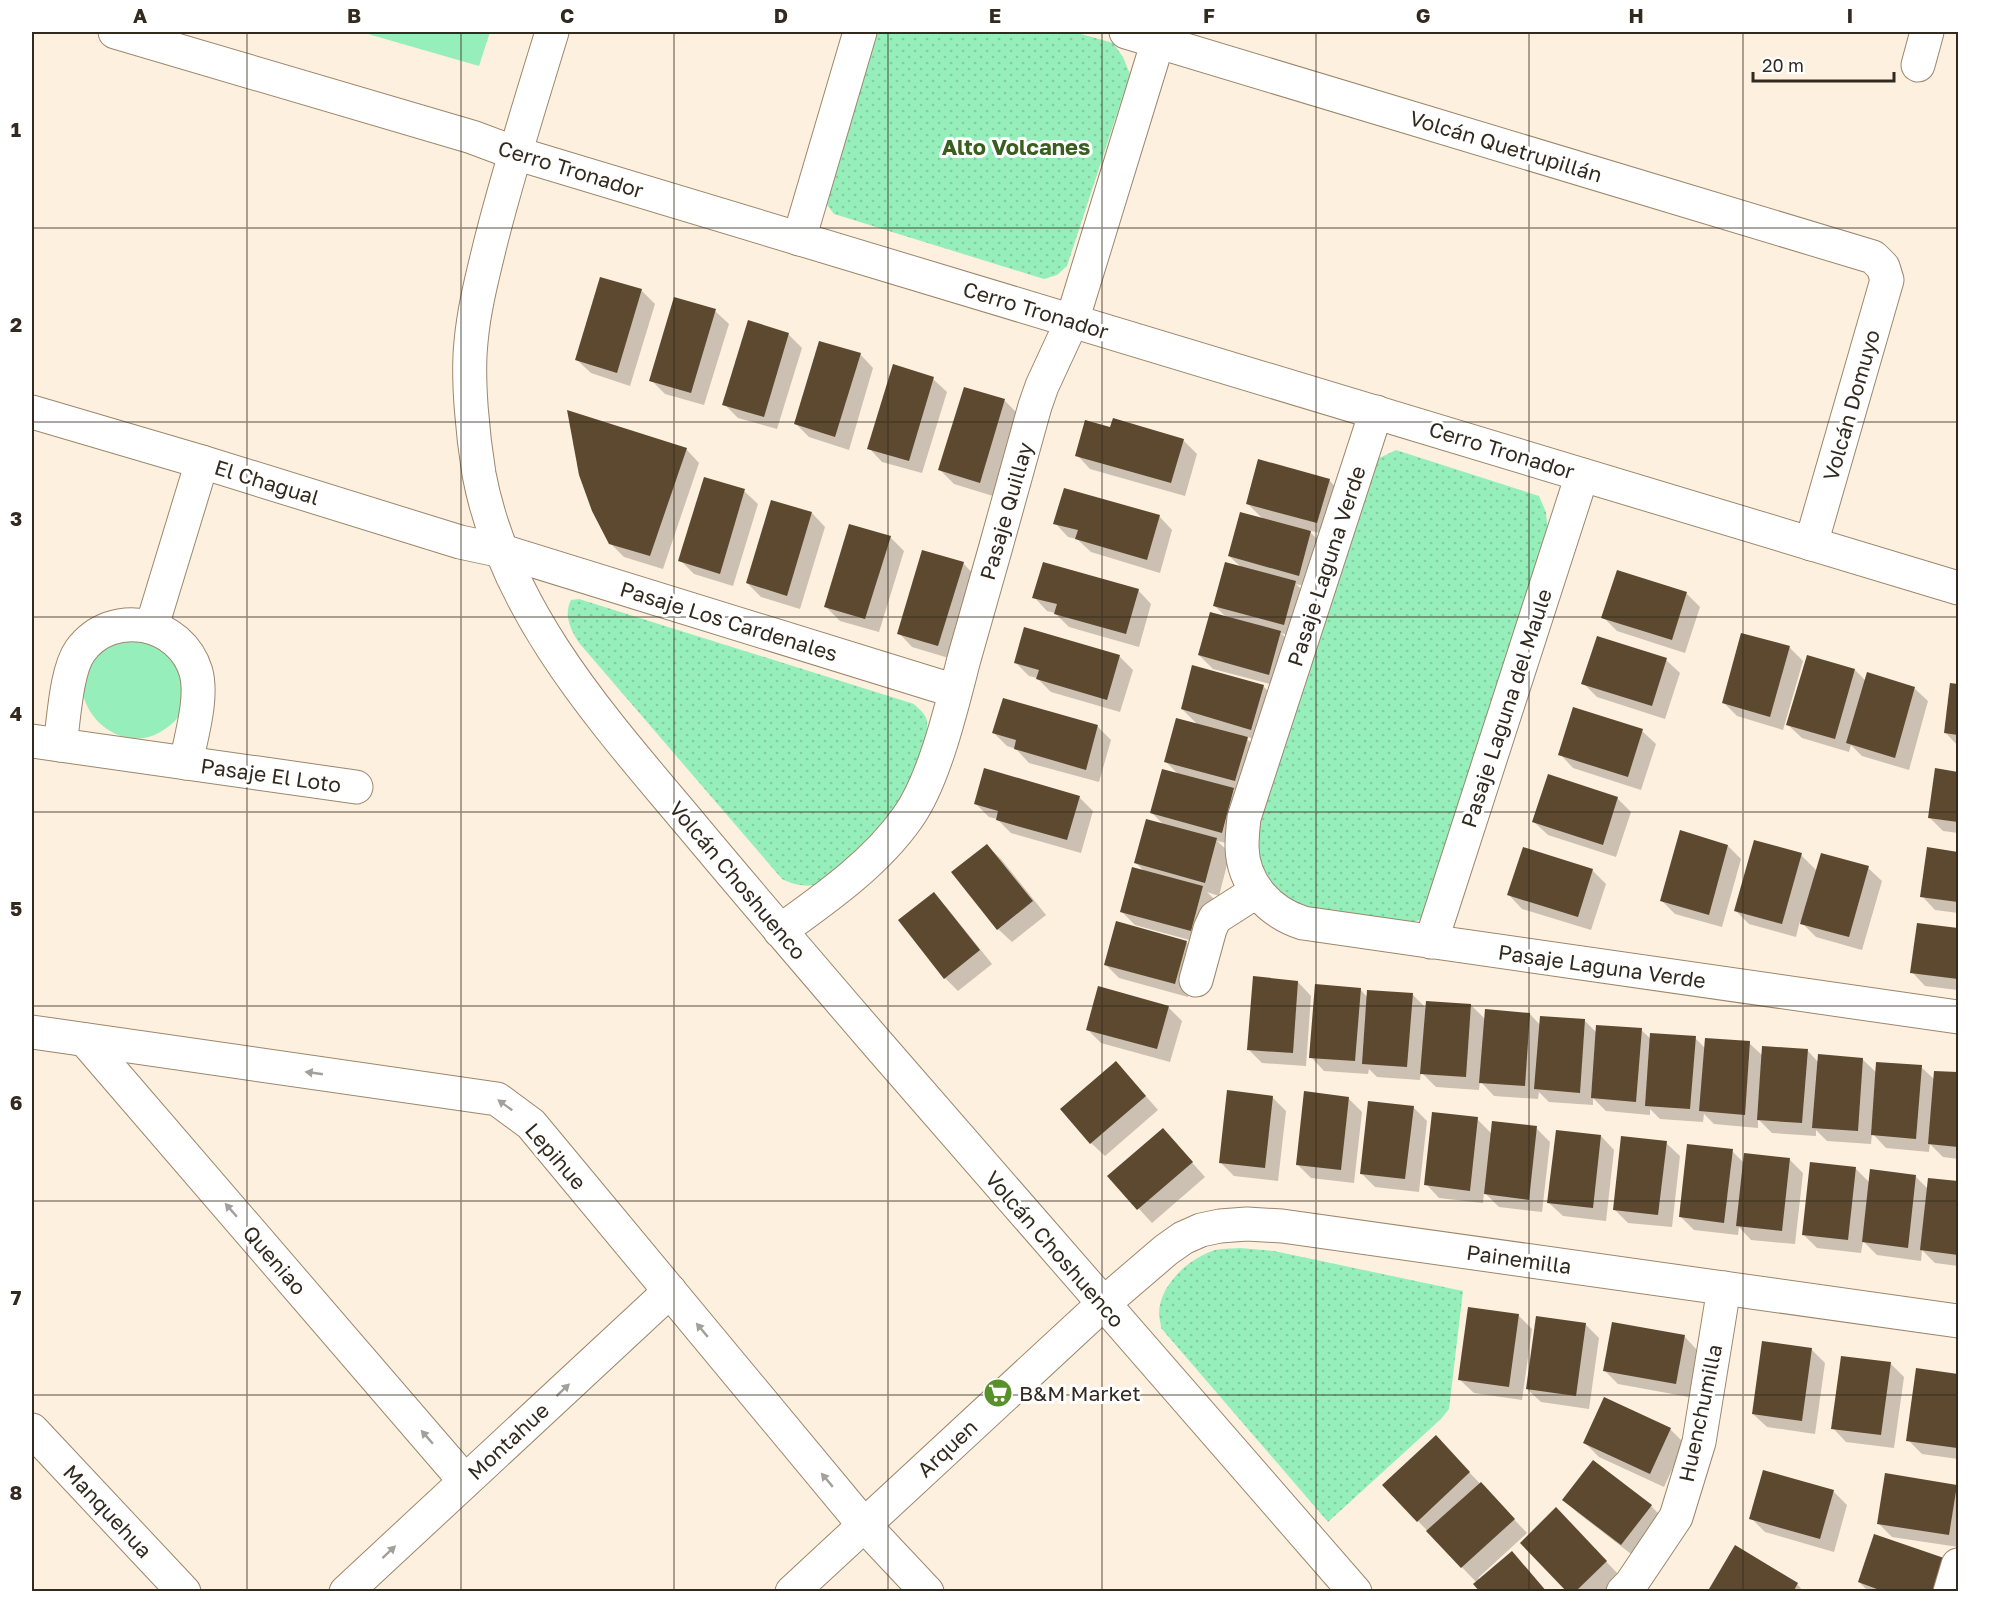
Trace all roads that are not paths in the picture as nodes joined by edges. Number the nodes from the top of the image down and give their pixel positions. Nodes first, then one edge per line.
1 (115, 32) edge
2 (552, 32) edge
3 (860, 32) edge
4 (1126, 32) edge
5 (1927, 32) edge
6 (1158, 41) junction
7 (1918, 65) dead end
8 (515, 153) junction
9 (799, 239) junction
10 (1883, 267) joint
11 (1072, 321) junction
12 (32, 412) edge
13 (1376, 412) junction
14 (202, 462) junction
15 (1582, 475) junction
16 (1811, 544) junction
17 (502, 551) junction
18 (1959, 588) edge
19 (152, 626) junction
20 (955, 691) junction
21 (46, 743) edge
22 (186, 763) junction
23 (356, 787) dead end
24 (1257, 891) junction
25 (780, 931) junction
26 (1431, 942) junction
27 (1196, 980) dead end
28 (1959, 1017) edge
29 (32, 1032) edge
30 (85, 1040) junction
31 (1724, 1288) junction
32 (670, 1291) junction
33 (1103, 1304) junction
34 (1959, 1321) edge
35 (32, 1430) edge
36 (465, 1481) junction
37 (864, 1525) junction
38 (1959, 1565) edge
39 (184, 1592) edge
40 (346, 1592) edge
41 (792, 1592) edge
42 (927, 1592) edge
43 (1354, 1592) edge
44 (1623, 1592) edge
45 (1950, 1592) edge

1 - 8 street, Cerro Tronador
2 - 8 street, Volcán Choshuenco
3 - 9 street
4 - 6 street, Volcán Quetrupillán
5 - 7 street
6 - 10 street, Volcán Quetrupillán
6 - 11 street, Pasaje Quillay
8 - 9 street, Cerro Tronador
8 - 17 street, Volcán Choshuenco
9 - 11 street, Cerro Tronador
10 - 16 street, Volcán Domuyo
11 - 13 street, Cerro Tronador
11 - 20 street, Pasaje Quillay
12 - 14 street, El Chagual
13 - 15 street, Cerro Tronador
13 - 24 street, Pasaje Laguna Verde
14 - 17 street, El Chagual
14 - 19 street
15 - 16 street, Cerro Tronador
15 - 26 street, Pasaje Laguna del Maule
16 - 18 street, Cerro Tronador
17 - 20 street, Pasaje Los Cardenales
17 - 25 street, Volcán Choshuenco
19 - 21 street, Pasaje El Loto
19 - 22 street, Pasaje El Loto
20 - 25 street, Pasaje Quillay
21 - 22 street, Pasaje El Loto
22 - 23 street, Pasaje El Loto
24 - 26 street, Pasaje Laguna Verde
24 - 27 street
25 - 33 street, Volcán Choshuenco
26 - 28 street, Pasaje Laguna Verde
29 - 30 street, Lepihue
32 -> 30 street, Lepihue
36 -> 30 street, Queniao
31 - 33 street, Painemilla
31 - 34 street, Painemilla
31 - 44 street, Huenchumilla
36 -> 32 street, Montahue
37 -> 32 street, Lepihue
33 - 37 street, Arquen
33 - 43 street, Volcán Choshuenco
35 - 39 street, Manquehua
40 -> 36 street, Montahue
37 - 41 street, Arquen
37 - 42 street, Lepihue
38 - 45 street

